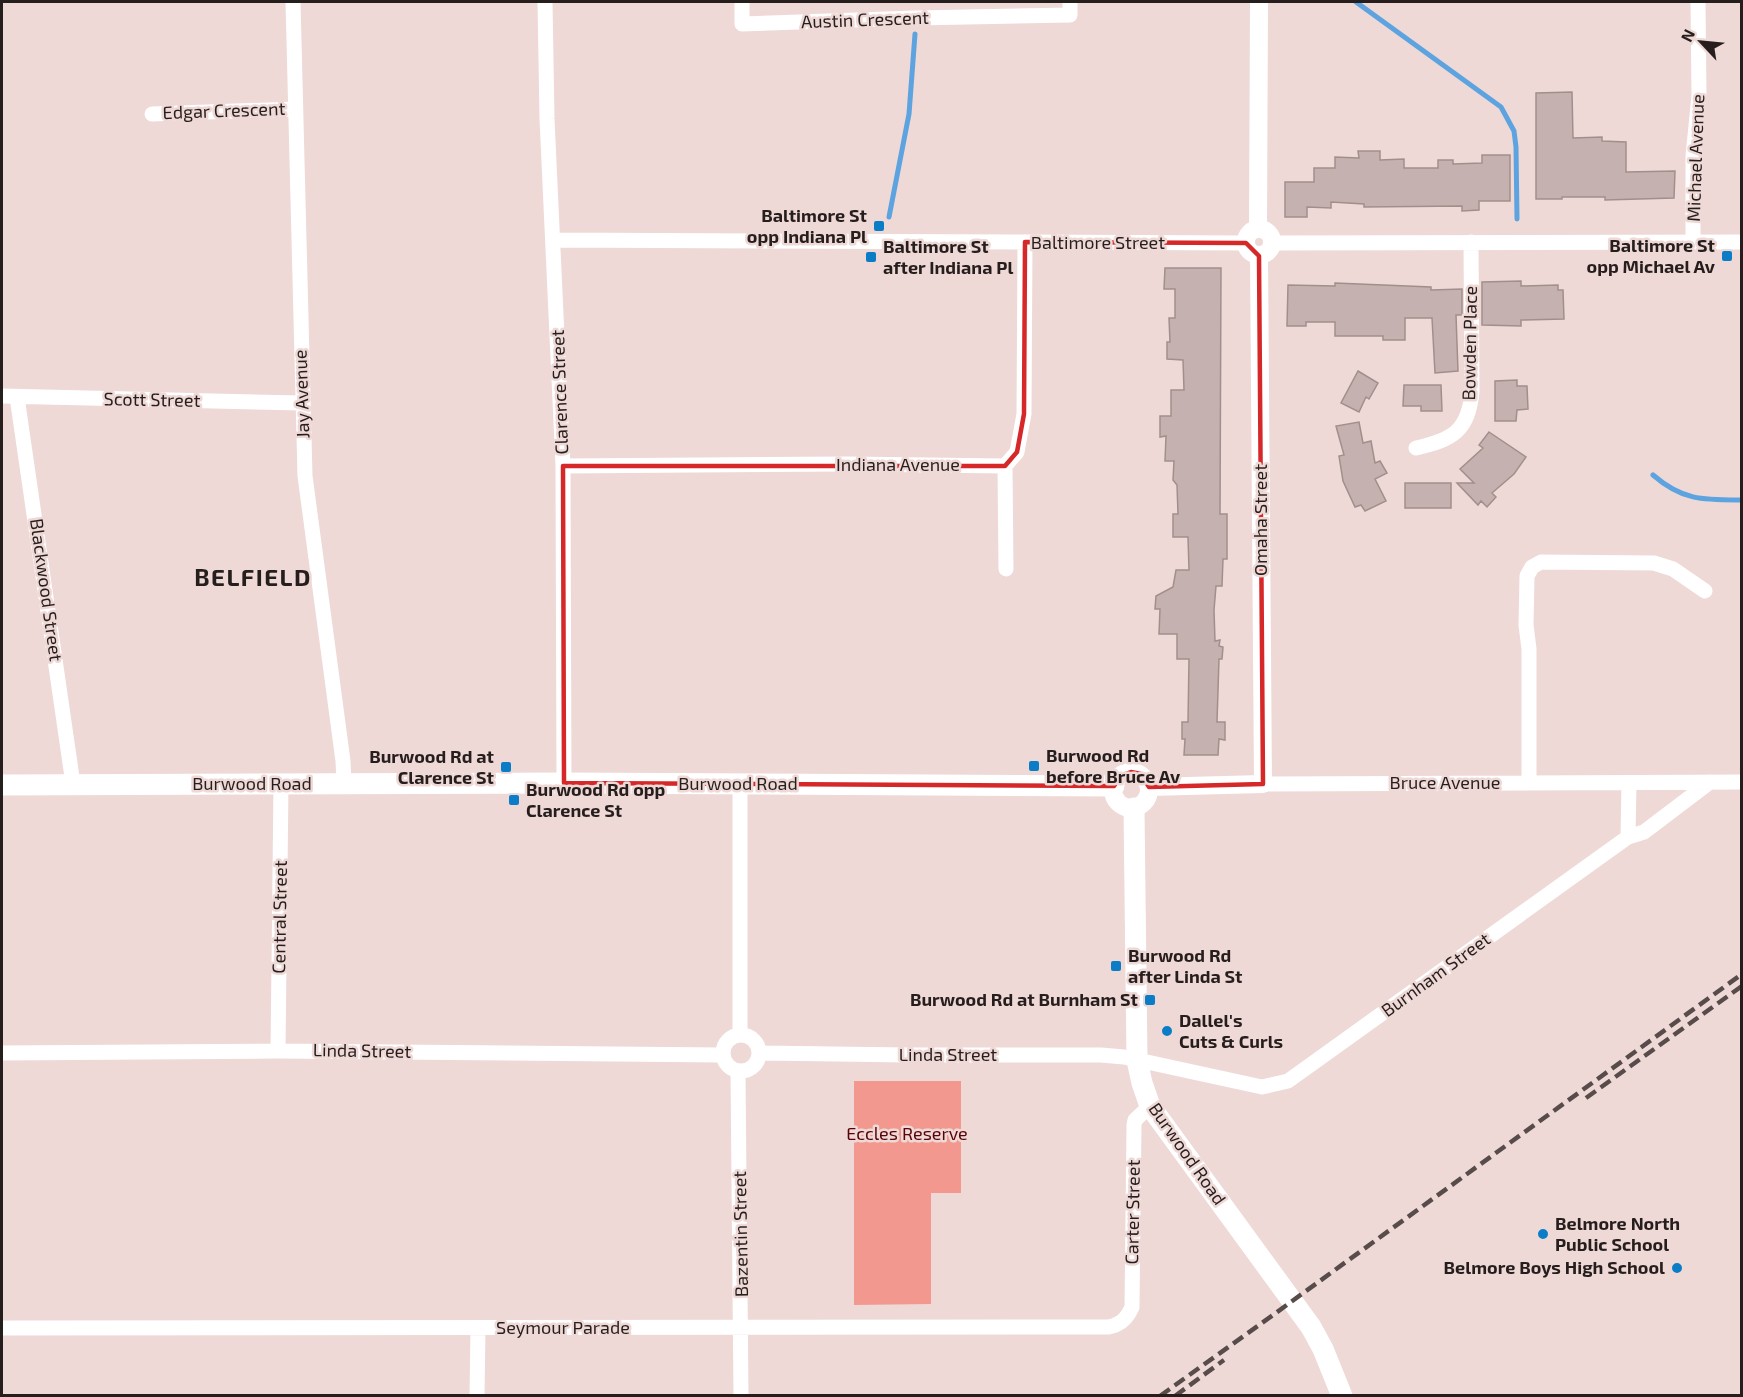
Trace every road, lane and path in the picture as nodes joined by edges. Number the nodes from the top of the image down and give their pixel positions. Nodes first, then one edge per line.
1 (293, 2) edge
2 (545, 2) edge
3 (741, 2) edge
4 (1070, 2) edge
5 (1259, 2) edge
6 (1698, 2) edge
7 (295, 109) junction
8 (152, 114) dead end
9 (1258, 228) junction
10 (554, 240) junction
11 (1025, 242) junction
12 (1471, 242) junction
13 (1693, 242) junction
14 (1742, 242) edge
15 (1272, 243) junction
16 (1252, 249) junction
17 (2, 396) edge
18 (17, 396) junction
19 (302, 403) junction
20 (1416, 448) dead end
21 (562, 466) junction
22 (1005, 466) junction
23 (1006, 569) dead end
24 (1705, 591) dead end
25 (1710, 782) junction
26 (1742, 782) edge
27 (344, 783) junction
28 (564, 783) junction
29 (741, 783) junction
30 (1529, 783) junction
31 (1629, 783) junction
32 (2, 784) edge
33 (73, 784) junction
34 (281, 784) junction
35 (1263, 784) junction
36 (1114, 786) junction
37 (1149, 787) junction
38 (1134, 807) junction
39 (1628, 837) junction
40 (740, 1035) junction
41 (278, 1051) junction
42 (2, 1053) edge
43 (759, 1053) junction
44 (722, 1055) junction
45 (1137, 1060) junction
46 (738, 1072) junction
47 (1150, 1106) junction
48 (1123, 1322) joint
49 (742, 1327) junction
50 (2, 1328) edge
51 (478, 1328) junction
52 (477, 1395) edge
53 (741, 1395) edge
54 (1342, 1395) edge

1 - 7 street, Jay Avenue
2 - 10 street, Clarence Street
3 - 4 street, Austin Crescent
5 - 9 street
6 - 13 street, Michael Avenue
7 - 8 street, Edgar Crescent
7 - 19 street, Jay Avenue
9 - 15 street
9 - 16 street
10 - 11 street, Baltimore Street
10 - 21 street, Clarence Street
11 - 16 street, Baltimore Street
11 - 22 street
12 - 13 street
12 - 15 street
12 - 20 street, Bowden Place
13 - 14 street
15 - 16 street
16 - 35 street, Omaha Street
17 - 18 street, Scott Street
18 - 19 street, Scott Street
18 - 33 street, Blackwood Street
19 - 27 street, Jay Avenue
21 - 22 street, Indiana Avenue
21 - 28 street, Clarence Street
22 - 23 street
24 - 30 street
25 - 26 street, Bruce Avenue
25 - 31 street, Bruce Avenue
25 - 39 street, Burnham Street
27 - 28 main road, Burwood Road
27 - 34 main road, Burwood Road
28 - 29 main road, Burwood Road
29 - 36 main road, Burwood Road
29 - 40 street
30 - 31 street, Bruce Avenue
30 - 35 street, Bruce Avenue
31 - 39 street
32 - 33 main road, Burwood Road
33 - 34 main road, Burwood Road
34 - 41 street, Central Street
35 - 37 street, Bruce Avenue
36 - 37 street
36 - 38 street
37 - 38 street
38 - 45 main road, Burwood Road
39 - 45 street, Burnham Street
40 - 43 street
40 - 44 street
41 - 42 street, Linda Street
41 - 44 street, Linda Street
43 - 45 street, Linda Street
43 - 46 street
44 - 46 street
45 - 47 main road, Burwood Road
46 - 49 street, Bazentin Street
47 - 48 street, Carter Street
47 - 54 main road, Burwood Road
48 - 49 street, Seymour Parade
49 - 51 street, Seymour Parade
49 - 53 street, Bazentin Street
50 - 51 street, Seymour Parade
51 - 52 street

